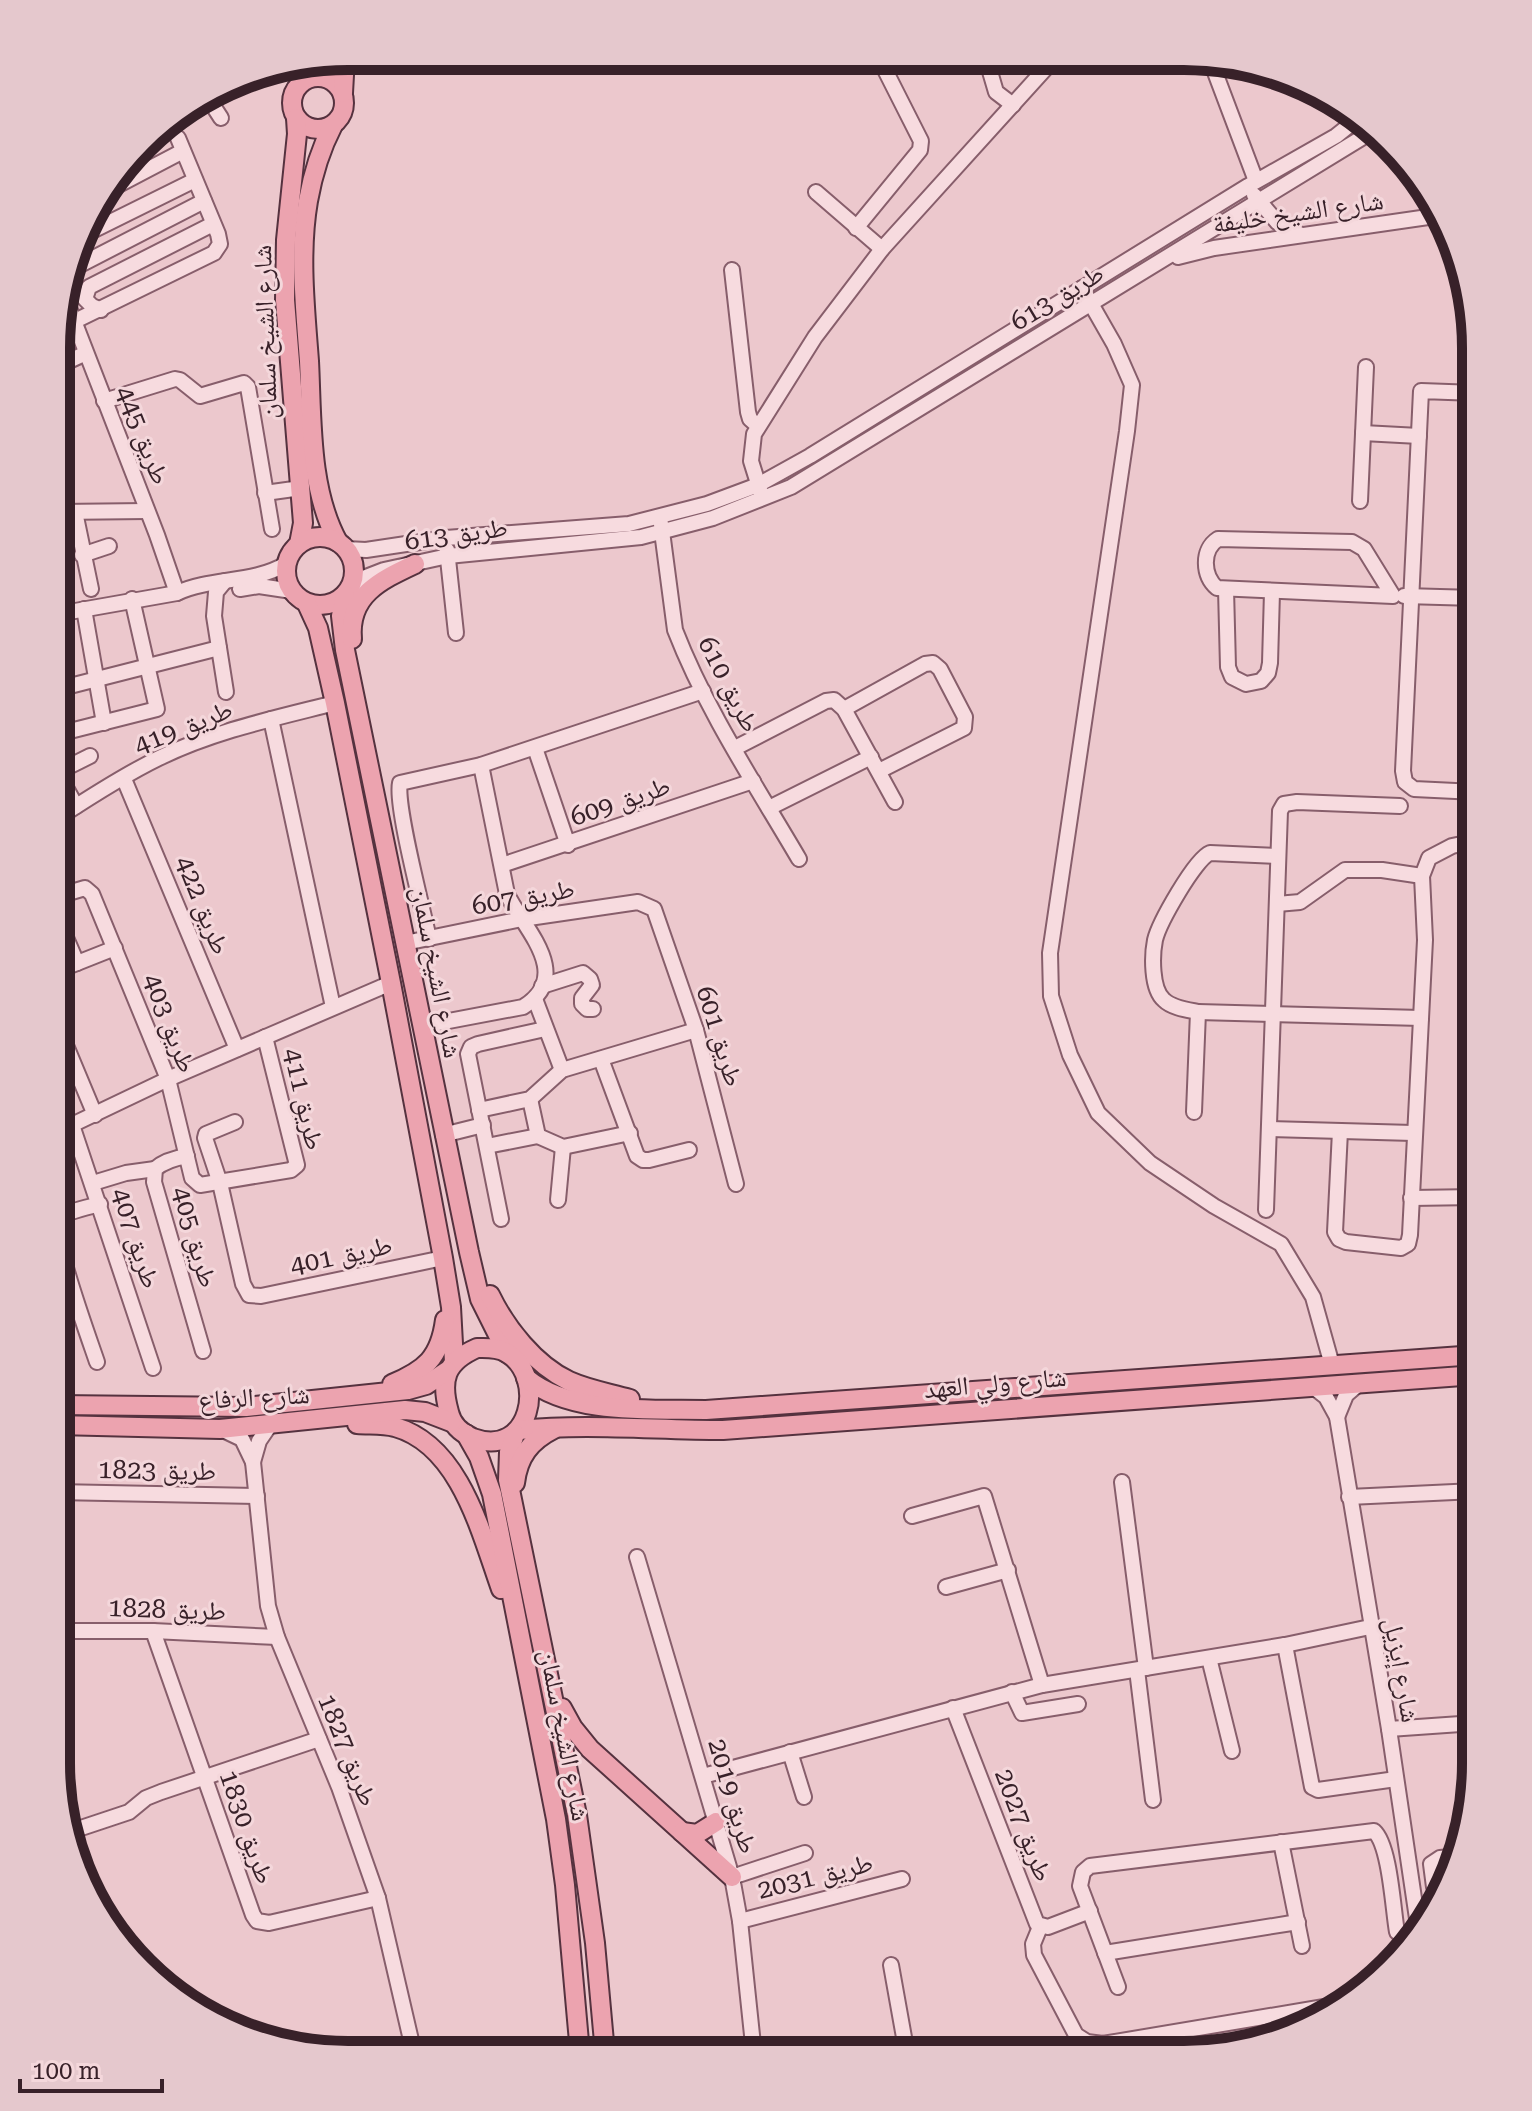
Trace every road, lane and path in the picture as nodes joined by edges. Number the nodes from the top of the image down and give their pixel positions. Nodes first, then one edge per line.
1 (344, 70) edge
2 (885, 70) edge
3 (990, 70) edge
4 (1044, 70) edge
5 (311, 72) edge
6 (1214, 72) edge
7 (301, 83) junction
8 (343, 93) junction
9 (213, 105) edge
10 (1013, 105) junction
11 (221, 118) dead end
12 (296, 118) junction
13 (333, 125) junction
14 (1349, 125) edge
15 (1364, 137) edge
16 (131, 175) edge
17 (195, 180) junction
18 (1252, 184) junction
19 (816, 192) dead end
20 (204, 201) junction
21 (1259, 202) junction
22 (1428, 217) edge
23 (213, 224) junction
24 (98, 228) edge
25 (856, 228) junction
26 (1301, 235) junction
27 (882, 249) junction
28 (85, 260) edge
29 (1162, 261) junction
30 (732, 270) dead end
31 (79, 275) edge
32 (1082, 288) junction
33 (86, 290) junction
34 (1091, 304) junction
35 (101, 310) junction
36 (72, 318) edge
37 (73, 322) junction
38 (84, 354) junction
39 (70, 360) edge
40 (1366, 367) dead end
41 (1462, 392) edge
42 (104, 401) junction
43 (758, 426) junction
44 (1363, 433) junction
45 (1419, 436) junction
46 (301, 488) junction
47 (761, 492) junction
48 (265, 493) junction
49 (1360, 501) dead end
50 (147, 511) junction
51 (70, 512) edge
52 (75, 512) junction
53 (660, 516) junction
54 (272, 529) dead end
55 (78, 532) junction
56 (661, 532) junction
57 (70, 534) edge
58 (446, 538) junction
59 (299, 544) junction
60 (109, 546) dead end
61 (342, 546) junction
62 (82, 555) junction
63 (448, 556) junction
64 (286, 564) junction
65 (415, 564) junction
66 (220, 587) junction
67 (91, 589) dead end
68 (1226, 589) junction
69 (292, 591) junction
70 (1272, 592) junction
71 (177, 593) junction
72 (347, 593) junction
73 (1393, 596) junction
74 (1411, 596) junction
75 (1462, 598) edge
76 (132, 599) junction
77 (307, 604) junction
78 (84, 609) junction
79 (70, 612) edge
80 (456, 633) dead end
81 (219, 648) junction
82 (149, 667) junction
83 (350, 677) junction
84 (95, 680) junction
85 (70, 686) edge
86 (703, 691) junction
87 (226, 692) dead end
88 (335, 703) junction
89 (844, 709) junction
90 (271, 719) junction
91 (104, 723) junction
92 (70, 730) edge
93 (535, 748) junction
94 (735, 748) junction
95 (90, 756) dead end
96 (871, 757) junction
97 (481, 765) junction
98 (70, 766) edge
99 (879, 771) junction
100 (124, 779) junction
101 (753, 781) junction
102 (1462, 792) edge
103 (70, 795) edge
104 (895, 802) dead end
105 (76, 806) junction
106 (1400, 806) dead end
107 (769, 808) junction
108 (70, 810) edge
109 (402, 811) junction
110 (379, 815) junction
111 (1462, 844) edge
112 (568, 845) junction
113 (1278, 856) junction
114 (799, 859) dead end
115 (502, 865) junction
116 (1422, 876) junction
117 (70, 892) edge
118 (1277, 904) junction
119 (650, 905) joint
120 (422, 907) junction
121 (399, 911) junction
122 (522, 919) junction
123 (429, 939) junction
124 (405, 943) junction
125 (70, 947) edge
126 (115, 948) junction
127 (77, 963) junction
128 (70, 966) edge
129 (391, 983) junction
130 (538, 993) junction
131 (333, 1007) junction
132 (593, 1009) dead end
133 (1198, 1012) junction
134 (1274, 1013) junction
135 (1421, 1018) junction
136 (422, 1026) junction
137 (545, 1029) junction
138 (696, 1030) junction
139 (265, 1037) junction
140 (237, 1049) junction
141 (601, 1059) junction
142 (70, 1062) edge
143 (562, 1070) junction
144 (168, 1079) junction
145 (530, 1099) junction
146 (1194, 1112) dead end
147 (95, 1115) junction
148 (481, 1117) junction
149 (235, 1122) dead end
150 (72, 1125) joint
151 (1269, 1129) junction
152 (1340, 1131) junction
153 (630, 1133) junction
154 (1413, 1133) junction
155 (443, 1135) junction
156 (538, 1136) junction
157 (487, 1146) junction
158 (563, 1147) junction
159 (689, 1150) dead end
160 (187, 1156) junction
161 (155, 1169) junction
162 (93, 1183) junction
163 (220, 1183) junction
164 (736, 1184) dead end
165 (1461, 1197) edge
166 (1411, 1198) junction
167 (558, 1200) dead end
168 (100, 1204) junction
169 (1266, 1210) dead end
170 (70, 1214) edge
171 (501, 1219) dead end
172 (469, 1252) junction
173 (443, 1258) junction
174 (70, 1282) edge
175 (448, 1293) junction
176 (203, 1351) dead end
177 (507, 1353) junction
178 (1461, 1357) edge
179 (97, 1362) dead end
180 (451, 1366) junction
181 (153, 1368) dead end
182 (1333, 1374) junction
183 (1461, 1376) edge
184 (526, 1378) junction
185 (1360, 1383) junction
186 (1312, 1386) junction
187 (379, 1392) junction
188 (70, 1403) edge
189 (70, 1405) edge
190 (77, 1405) junction
191 (667, 1410) junction
192 (1337, 1417) junction
193 (323, 1419) junction
194 (70, 1425) edge
195 (270, 1425) junction
196 (573, 1425) junction
197 (459, 1428) junction
198 (220, 1429) junction
199 (517, 1432) junction
200 (253, 1462) junction
201 (1122, 1482) dead end
202 (70, 1492) edge
203 (1461, 1492) edge
204 (257, 1496) junction
205 (1349, 1497) junction
206 (912, 1516) dead end
207 (517, 1530) junction
208 (637, 1557) dead end
209 (1008, 1570) junction
210 (946, 1587) dead end
211 (1370, 1627) junction
212 (70, 1631) edge
213 (153, 1631) junction
214 (277, 1637) junction
215 (1285, 1645) junction
216 (521, 1646) junction
217 (1209, 1658) junction
218 (1142, 1669) junction
219 (1042, 1685) junction
220 (552, 1689) junction
221 (1012, 1692) junction
222 (1078, 1704) dead end
223 (953, 1708) junction
224 (1461, 1724) edge
225 (1389, 1729) junction
226 (319, 1739) junction
227 (1232, 1751) dead end
228 (790, 1752) junction
229 (703, 1776) junction
230 (205, 1779) junction
231 (1396, 1779) junction
232 (804, 1797) dead end
233 (1153, 1800) dead end
234 (716, 1822) junction
235 (78, 1829) edge
236 (682, 1832) junction
237 (1281, 1842) junction
238 (805, 1853) dead end
239 (1408, 1854) junction
240 (1385, 1857) junction
241 (1445, 1858) edge
242 (732, 1877) junction
243 (902, 1879) dead end
244 (1434, 1884) edge
245 (1413, 1891) junction
246 (1430, 1892) edge
247 (378, 1898) junction
248 (1090, 1911) junction
249 (1416, 1915) edge
250 (740, 1921) junction
251 (1298, 1922) junction
252 (1040, 1927) junction
253 (1397, 1932) dead end
254 (1302, 1946) dead end
255 (1105, 1953) junction
256 (891, 1965) dead end
257 (1118, 1987) dead end
258 (1312, 2009) edge
259 (411, 2041) edge
260 (579, 2041) edge
261 (604, 2041) edge
262 (753, 2041) edge
263 (905, 2041) edge
264 (1086, 2041) edge
265 (1121, 2041) edge

1 - 8 main road
2 - 25 street
3 - 10 street
4 - 10 street
5 - 7 main road
6 - 18 street
7 - 8 main road
7 - 12 main road
8 - 13 main road
9 - 11 street
10 - 27 street
12 - 13 main road
12 - 46 main road, شارع الشيخ سلمان
13 - 61 main road, شارع الشيخ سلمان
14 - 18 street, طريق 613
15 - 21 street, طريق 613
16 - 17 street
17 - 20 street
17 - 24 street
18 - 21 street
18 - 32 street, طريق 613
19 - 25 street
20 - 23 street
20 - 28 street
21 - 26 street
21 - 29 street, طريق 613
22 - 26 street, شارع الشيخ خليفة
23 - 33 street
23 - 35 street
25 - 27 street
26 - 29 street, شارع الشيخ خليفة
27 - 43 street
29 - 34 street, طريق 613
30 - 43 street
31 - 33 street
32 - 34 street
32 - 47 street, طريق 613
33 - 35 street
34 - 47 street, طريق 613
34 - 182 street
35 - 37 street
36 - 37 street, طريق 445
37 - 38 street, طريق 445
38 - 39 street
38 - 42 street, طريق 445
40 - 44 street
41 - 45 street
42 - 48 street
42 - 50 street, طريق 445
43 - 47 street
44 - 45 street
44 - 49 street
45 - 74 street
46 - 48 street
46 - 59 main road, شارع الشيخ سلمان
47 - 53 street, طريق 613
47 - 56 street, طريق 613
48 - 54 street
50 - 52 street
50 - 71 street, طريق 445
51 - 52 street
52 - 55 street
53 - 56 street, طريق 610
53 - 58 street, طريق 613
55 - 57 street
55 - 62 street
56 - 63 street, طريق 613
56 - 86 street, طريق 610
58 - 61 street, طريق 613
58 - 63 street
59 - 61 main road
59 - 64 main road
60 - 62 street
61 - 72 main road
62 - 67 street
63 - 65 street, طريق 613
63 - 80 street
64 - 66 street
64 - 69 main road
65 - 72 street, طريق 613
65 - 83 main road
66 - 69 street
66 - 71 street
66 - 81 street
68 - 70 street
68 - 70 street
68 - 73 street
69 - 77 main road
70 - 73 street
71 - 76 street
72 - 77 main road
72 - 83 main road, شارع الشيخ سلمان
73 - 74 street
74 - 75 street
74 - 102 street
76 - 78 street
76 - 82 street
77 - 88 main road, شارع الشيخ سلمان
78 - 79 street
78 - 84 street
81 - 82 street
81 - 87 street
82 - 84 street
82 - 91 street
83 - 110 main road, شارع الشيخ سلمان
84 - 85 street
84 - 91 street
86 - 93 street
86 - 94 street, طريق 610
88 - 90 street, طريق 419
88 - 129 main road, شارع الشيخ سلمان
89 - 94 street
89 - 96 street
89 - 99 street
90 - 100 street, طريق 419
90 - 131 street
91 - 92 street
93 - 97 street
93 - 112 street
94 - 101 street, طريق 610
95 - 98 street
96 - 99 street
96 - 107 street
97 - 109 street
97 - 115 street
99 - 104 street
100 - 105 street, طريق 419
100 - 140 street, طريق 422
101 - 107 street, طريق 610
101 - 112 street, طريق 609
103 - 105 street
105 - 108 street, طريق 419
106 - 113 street
107 - 114 street, طريق 610
109 - 110 street
109 - 120 street
110 - 121 main road, شارع الشيخ سلمان
111 - 116 street
112 - 115 street, طريق 609
113 - 118 street
113 - 133 street
115 - 122 street
116 - 118 street
116 - 135 street
117 - 126 street, طريق 403
118 - 134 street
119 - 122 street, طريق 607
119 - 138 street, طريق 601
120 - 121 street
120 - 123 street
121 - 124 main road, شارع الشيخ سلمان
122 - 123 street, طريق 607
122 - 130 street
123 - 124 street, طريق 607
124 - 136 main road, شارع الشيخ سلمان
125 - 127 street
126 - 127 street
126 - 144 street, طريق 403
127 - 128 street
129 - 131 street, طريق 411
129 - 173 main road, شارع الشيخ سلمان
130 - 132 street
130 - 136 street
130 - 137 street
131 - 139 street, طريق 411
133 - 134 street
133 - 146 street
134 - 135 street
134 - 151 street
135 - 154 street
136 - 155 main road, شارع الشيخ سلمان
137 - 143 street
137 - 148 street
138 - 141 street
138 - 164 street, طريق 601
139 - 140 street, طريق 411
139 - 163 street, طريق 411
140 - 144 street, طريق 411
141 - 143 street
141 - 153 street
142 - 147 street
143 - 145 street
144 - 147 street, طريق 411
144 - 160 street, طريق 403
145 - 148 street
145 - 156 street
147 - 150 street, طريق 411
148 - 155 street
148 - 157 street
149 - 163 street
150 - 162 street, طريق 407
151 - 152 street
151 - 169 street
152 - 154 street
152 - 166 street
153 - 158 street
153 - 159 street
154 - 166 street
155 - 172 main road, شارع الشيخ سلمان
156 - 157 street
156 - 158 street
157 - 171 street
158 - 167 street
160 - 161 street, طريق 405
160 - 163 street, طريق 403
161 - 162 street
161 - 176 street, طريق 405
162 - 168 street, طريق 407
163 - 173 street, طريق 401
165 - 166 street
168 - 170 street
168 - 181 street, طريق 407
172 - 177 main road, شارع الشيخ سلمان
172 - 191 main road
173 - 175 main road, شارع الشيخ سلمان
174 - 179 street
175 - 180 main road, شارع الشيخ سلمان
175 - 187 main road
177 - 180 main road
177 - 184 main road
178 - 182 main road, شارع ولي العهد
180 - 187 main road, شارع الرفاع
180 - 197 main road
182 - 185 main road, شارع ولي العهد
182 - 186 main road, شارع ولي العهد
182 - 191 main road, شارع ولي العهد
183 - 185 main road, شارع ولي العهد
184 - 191 main road, شارع ولي العهد
184 - 199 main road
185 - 192 street
186 - 192 street
186 - 196 main road, شارع ولي العهد
187 - 190 main road, شارع الرفاع
188 - 190 street
189 - 190 main road, شارع الرفاع
192 - 205 street, شارع إيزيل
193 - 195 main road, شارع الرفاع
193 - 197 main road, شارع الرفاع
193 - 216 main road
194 - 198 main road, شارع الرفاع
195 - 198 main road, شارع الرفاع
195 - 200 street
196 - 199 main road, شارع ولي العهد
196 - 207 main road
197 - 199 main road
197 - 216 main road, شارع الشيخ سلمان
198 - 200 street
199 - 207 main road, شارع الشيخ سلمان
200 - 204 street, طريق 1827
201 - 218 street
202 - 204 street, طريق 1823
203 - 205 street
204 - 214 street, طريق 1827
205 - 211 street, شارع إيزيل
206 - 209 street
207 - 220 main road, شارع الشيخ سلمان
208 - 229 street, طريق 2019
209 - 210 street
209 - 219 street
211 - 215 street
211 - 225 street, شارع إيزيل
212 - 213 street, طريق 1828
213 - 214 street, طريق 1828
213 - 230 street, طريق 1830
214 - 226 street, طريق 1827
215 - 217 street
215 - 231 street
216 - 260 main road, شارع الشيخ سلمان
217 - 218 street
217 - 227 street
218 - 219 street
218 - 233 street
219 - 221 street
220 - 236 main road
220 - 261 main road, شارع الشيخ سلمان
221 - 222 street
221 - 223 street
223 - 228 street
223 - 252 street, طريق 2027
224 - 225 street
225 - 231 street, شارع إيزيل
226 - 230 street
226 - 247 street, طريق 1827
228 - 229 street
228 - 232 street
229 - 234 street, طريق 2019
230 - 235 street
230 - 247 street, طريق 1830
231 - 239 street, شارع إيزيل
234 - 236 main road
234 - 242 street, طريق 2019
236 - 242 main road
237 - 240 street
237 - 248 street
237 - 251 street
238 - 242 street
239 - 240 street
239 - 245 street, شارع إيزيل
240 - 253 street
241 - 244 street
242 - 250 street, طريق 2019
243 - 250 street, طريق 2031
245 - 246 street
245 - 249 street, شارع إيزيل
247 - 259 street, طريق 1827
248 - 252 street
248 - 255 street
250 - 262 street, طريق 2019
251 - 254 street
251 - 255 street
252 - 264 street
255 - 257 street
256 - 263 street
258 - 265 street

